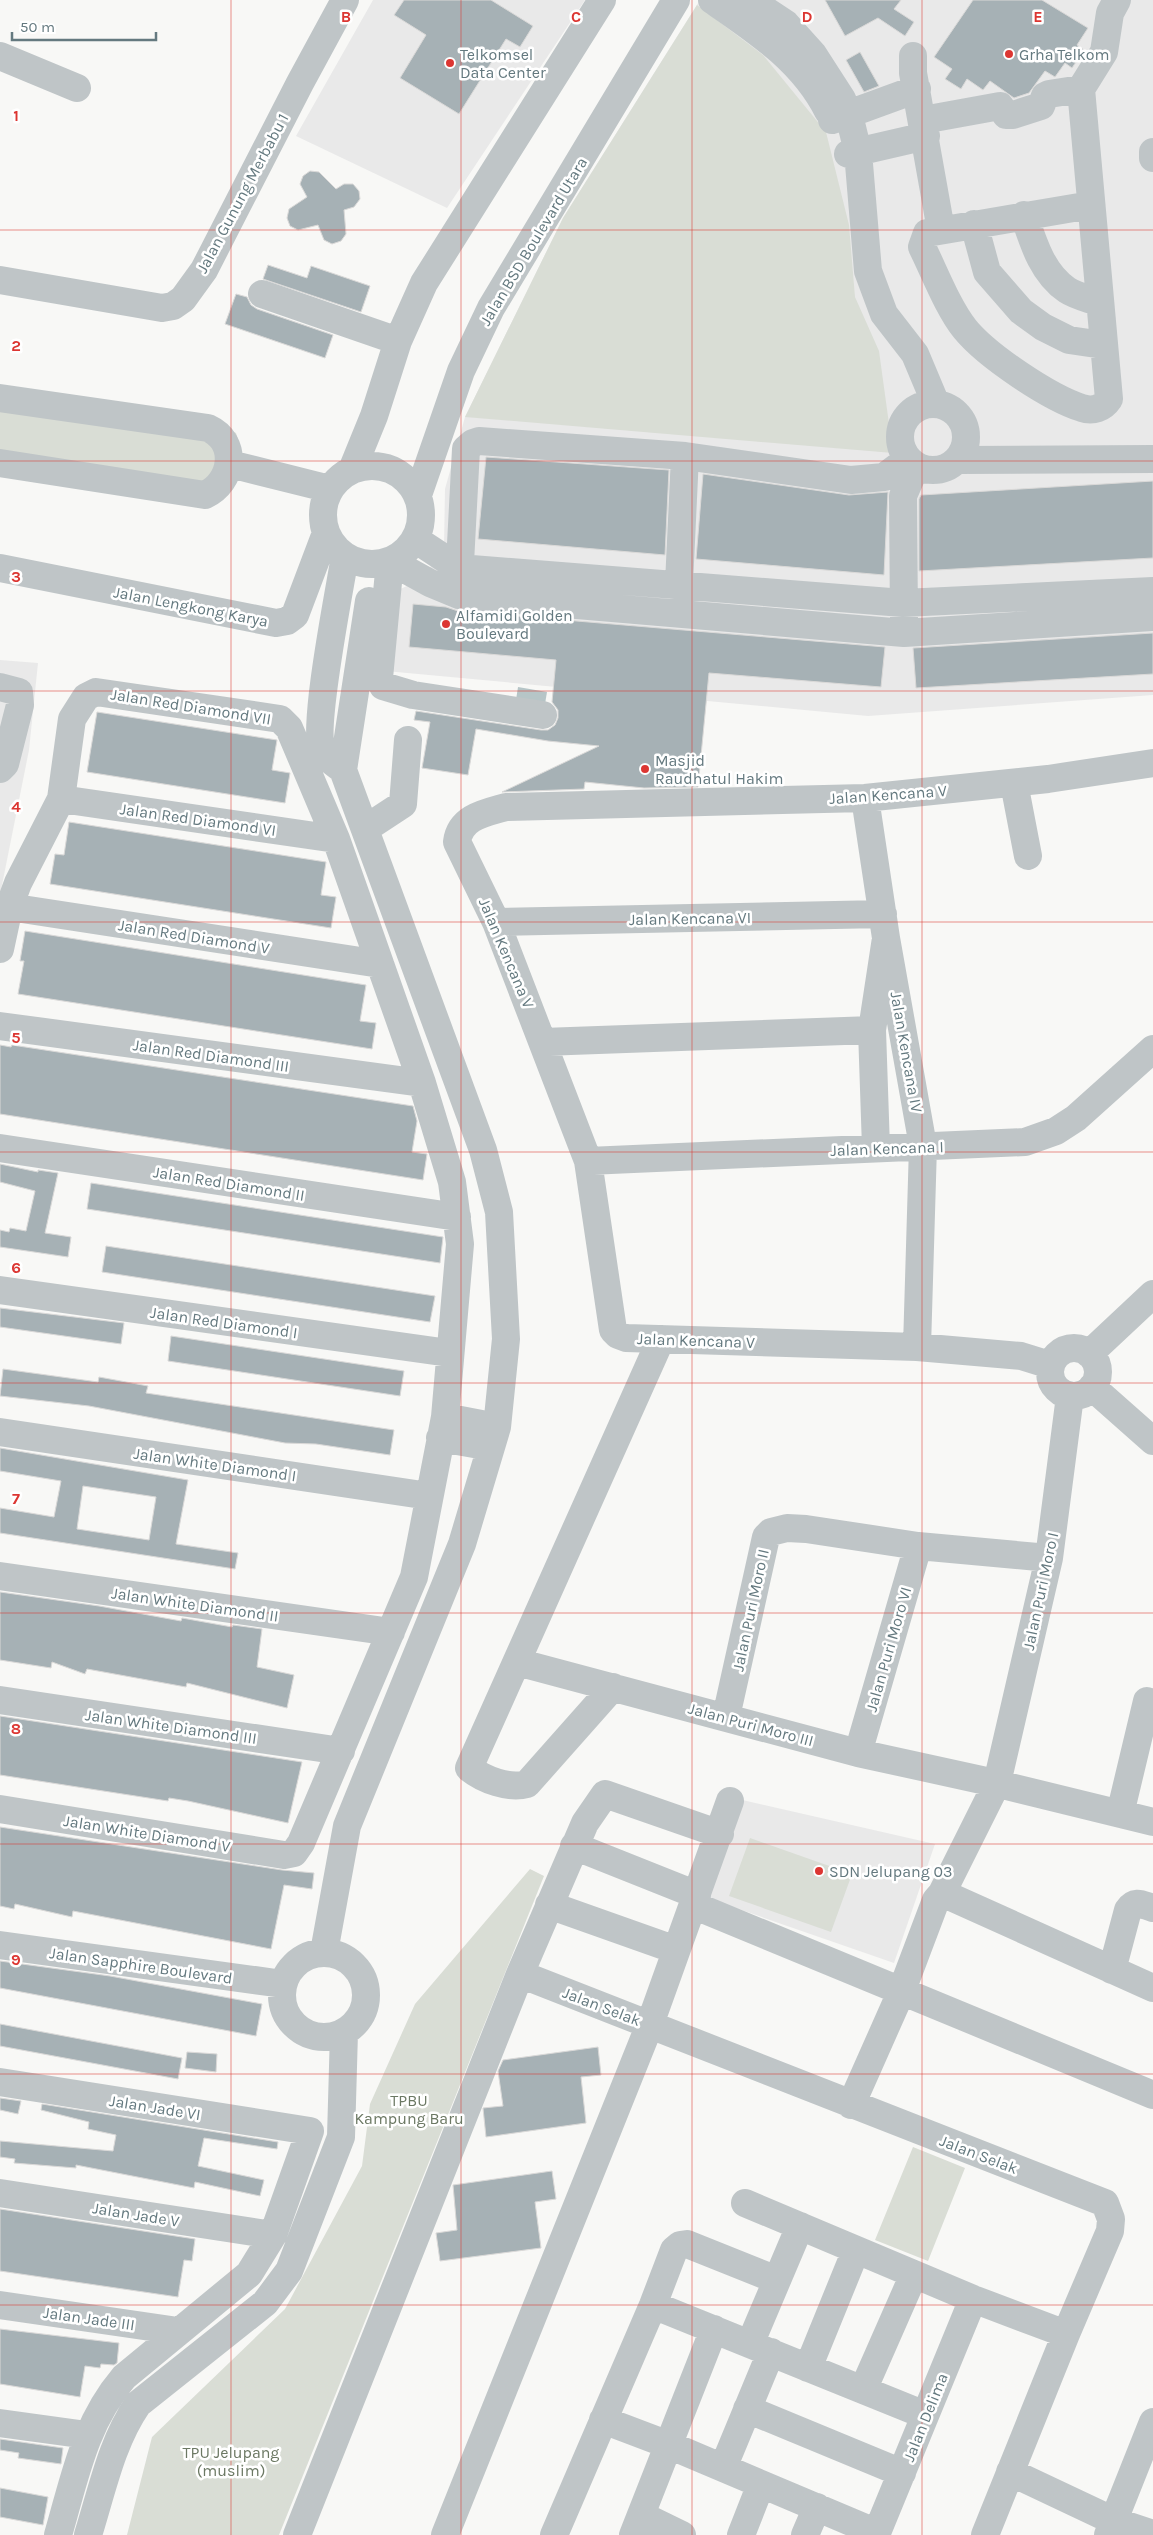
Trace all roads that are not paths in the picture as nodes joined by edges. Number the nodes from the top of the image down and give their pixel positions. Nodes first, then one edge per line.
1 (345, 0) edge
2 (602, 0) edge
3 (676, 0) edge
4 (712, 0) edge
5 (750, 0) edge
6 (1117, 0) edge
7 (0, 56) edge
8 (913, 56) dead end
9 (77, 88) dead end
10 (916, 89) junction
11 (1081, 89) junction
12 (840, 118) junction
13 (924, 128) junction
14 (1153, 152) edge
15 (1153, 158) edge
16 (855, 160) junction
17 (1091, 205) junction
18 (1024, 215) junction
19 (974, 224) junction
20 (941, 230) junction
21 (0, 280) edge
22 (262, 294) dead end
23 (1100, 303) junction
24 (398, 340) junction
25 (1103, 345) junction
26 (0, 398) edge
27 (936, 404) junction
28 (686, 456) junction
29 (1153, 459) edge
30 (958, 460) junction
31 (912, 462) junction
32 (0, 463) edge
33 (230, 464) junction
34 (352, 470) junction
35 (330, 489) junction
36 (418, 495) junction
37 (326, 533) junction
38 (415, 538) junction
39 (345, 556) junction
40 (383, 562) junction
41 (0, 568) edge
42 (459, 568) junction
43 (680, 586) junction
44 (1153, 591) edge
45 (459, 595) junction
46 (904, 603) junction
47 (677, 613) junction
48 (1153, 617) edge
49 (904, 632) junction
50 (328, 663) junction
51 (359, 669) junction
52 (0, 687) edge
53 (543, 715) dead end
54 (408, 740) dead end
55 (1153, 764) edge
56 (0, 769) edge
57 (343, 770) junction
58 (1014, 783) junction
59 (865, 798) junction
60 (61, 800) junction
61 (365, 829) junction
62 (336, 839) junction
63 (1028, 856) dead end
64 (9, 907) junction
65 (496, 922) junction
66 (885, 926) junction
67 (0, 949) edge
68 (380, 964) junction
69 (0, 1026) edge
70 (872, 1030) junction
71 (543, 1042) junction
72 (1153, 1049) edge
73 (422, 1083) junction
74 (923, 1146) junction
75 (0, 1148) edge
76 (876, 1148) junction
77 (588, 1161) junction
78 (457, 1217) junction
79 (0, 1290) edge
80 (1153, 1294) edge
81 (1153, 1318) edge
82 (661, 1339) junction
83 (917, 1347) junction
84 (449, 1353) junction
85 (1046, 1360) junction
86 (1087, 1376) junction
87 (442, 1428) junction
88 (0, 1432) edge
89 (494, 1437) junction
90 (1153, 1441) edge
91 (430, 1496) junction
92 (918, 1546) junction
93 (1050, 1558) junction
94 (0, 1576) edge
95 (391, 1632) junction
96 (516, 1662) junction
97 (612, 1687) junction
98 (0, 1700) edge
99 (1147, 1701) dead end
100 (726, 1717) junction
101 (341, 1751) junction
102 (858, 1752) junction
103 (992, 1782) junction
104 (730, 1800) dead end
105 (0, 1809) edge
106 (1120, 1814) junction
107 (1153, 1822) edge
108 (720, 1834) junction
109 (574, 1846) junction
110 (942, 1893) junction
111 (695, 1900) junction
112 (549, 1906) junction
113 (1145, 1906) edge
114 (0, 1945) edge
115 (676, 1950) junction
116 (324, 1952) junction
117 (1112, 1970) junction
118 (520, 1974) junction
119 (283, 1984) junction
120 (1153, 1988) edge
121 (902, 1990) junction
122 (650, 2024) junction
123 (344, 2032) junction
124 (0, 2082) edge
125 (1153, 2095) edge
126 (851, 2105) junction
127 (0, 2193) edge
128 (745, 2203) dead end
129 (800, 2226) junction
130 (273, 2235) junction
131 (856, 2250) junction
132 (914, 2274) junction
133 (777, 2280) junction
134 (973, 2299) junction
135 (0, 2305) edge
136 (654, 2305) junction
137 (714, 2329) junction
138 (178, 2331) junction
139 (1066, 2334) junction
140 (760, 2348) junction
141 (808, 2368) junction
142 (863, 2390) junction
143 (747, 2409) junction
144 (925, 2416) junction
145 (603, 2420) junction
146 (1153, 2422) edge
147 (0, 2423) edge
148 (87, 2435) junction
149 (669, 2445) junction
150 (723, 2468) junction
151 (1010, 2472) junction
152 (902, 2473) junction
153 (761, 2484) junction
154 (817, 2507) junction
155 (637, 2525) edge
156 (1111, 2528) edge
157 (877, 2534) edge
158 (1153, 2534) edge
159 (58, 2535) edge
160 (88, 2535) edge
161 (297, 2535) edge
162 (445, 2535) edge
163 (554, 2535) edge
164 (682, 2535) edge
165 (741, 2535) edge
166 (805, 2535) edge
167 (985, 2535) edge

1 - 21 street, Jalan Gunung Merbabu 1
2 - 24 street
3 - 36 street, Jalan BSD Boulevard Utara
4 - 12 street
5 - 12 street
6 - 11 street
7 - 9 street
8 - 10 street
10 - 12 street
10 - 13 street
11 - 13 street
11 - 17 street
12 - 16 street
13 - 16 street
13 - 20 street
14 - 15 street
16 - 27 street
17 - 18 street
17 - 23 street
18 - 19 street
18 - 23 street
19 - 20 street
19 - 25 street
20 - 25 street
22 - 24 street
23 - 25 street
24 - 34 street
26 - 33 street
27 - 30 street
27 - 31 street
28 - 31 street
28 - 42 street
28 - 43 street
29 - 30 street
30 - 31 street
31 - 46 street
32 - 33 street
33 - 35 street
34 - 35 street
34 - 36 street
35 - 37 street
36 - 38 street
37 - 39 street
37 - 41 street, Jalan Lengkong Karya
38 - 40 street
38 - 42 street
39 - 40 street
39 - 50 street
40 - 45 street
40 - 51 street
40 - 53 street
42 - 43 street
42 - 45 street
43 - 46 street
43 - 47 street
44 - 46 street
45 - 47 street
46 - 49 street
47 - 49 street
48 - 49 street
50 - 51 street
50 - 57 street
51 - 57 street
52 - 56 street
54 - 61 street
55 - 58 street, Jalan Kencana V
57 - 61 street
58 - 59 street, Jalan Kencana V
58 - 63 street
59 - 65 street, Jalan Kencana V
59 - 66 street, Jalan Kencana IV
60 - 62 street, Jalan Red Diamond VI
60 - 62 street, Jalan Red Diamond VII
60 - 64 street
61 - 89 street
62 - 68 street
64 - 67 street
64 - 68 street, Jalan Red Diamond V
65 - 66 street, Jalan Kencana VI
65 - 71 street, Jalan Kencana V
66 - 70 street, Jalan Kencana IV
66 - 74 street, Jalan Kencana IV
68 - 73 street
69 - 73 street, Jalan Red Diamond III
70 - 71 street
70 - 76 street, Jalan Kencana IV
71 - 77 street, Jalan Kencana V
72 - 74 street, Jalan Kencana I
73 - 78 street
74 - 76 street, Jalan Kencana I
74 - 83 street, Jalan Kencana IV
75 - 78 street, Jalan Red Diamond II
76 - 77 street, Jalan Kencana I
77 - 82 street, Jalan Kencana V
78 - 84 street
79 - 84 street, Jalan Red Diamond I
80 - 86 street
81 - 86 street
82 - 83 street, Jalan Kencana V
82 - 96 street
83 - 85 street, Jalan Kencana V
84 - 87 street
85 - 86 street
85 - 86 street
86 - 90 street
86 - 93 street, Jalan Puri Moro I
87 - 89 street
87 - 91 street
88 - 91 street, Jalan White Diamond I
89 - 116 street
91 - 95 street
92 - 93 street
92 - 100 street, Jalan Puri Moro II
92 - 102 street, Jalan Puri Moro VI
93 - 103 street, Jalan Puri Moro I
94 - 95 street, Jalan White Diamond II
95 - 101 street
96 - 97 street, Jalan Puri Moro III
96 - 97 street
97 - 100 street, Jalan Puri Moro III
98 - 101 street, Jalan White Diamond III
99 - 106 street
100 - 102 street, Jalan Puri Moro III
101 - 105 street, Jalan White Diamond V
102 - 103 street, Jalan Puri Moro III
103 - 106 street
103 - 110 street, Jalan Puri Moro I
104 - 108 street
106 - 107 street
108 - 109 street
108 - 111 street
109 - 111 street
109 - 112 street
110 - 117 street
110 - 121 street, Jalan Puri Moro I
111 - 115 street
111 - 121 street
112 - 115 street
112 - 118 street
113 - 117 street
114 - 119 street, Jalan Sapphire Boulevard
115 - 122 street
116 - 119 street
116 - 123 street
117 - 120 street
118 - 122 street, Jalan Selak
118 - 161 street
119 - 123 street
121 - 125 street
121 - 126 street, Jalan Puri Moro I
122 - 126 street, Jalan Selak
122 - 162 street
123 - 160 street
124 - 130 street, Jalan Jade VI
126 - 139 street, Jalan Selak
127 - 130 street, Jalan Jade V
128 - 129 street
129 - 131 street
129 - 133 street
130 - 138 street
131 - 132 street
131 - 141 street
132 - 134 street
132 - 142 street
133 - 136 street
133 - 140 street
134 - 139 street
134 - 144 street, Jalan Delima
135 - 138 street, Jalan Jade III
136 - 137 street
136 - 145 street
137 - 140 street
137 - 149 street
138 - 148 street
139 - 151 street, Jalan Selak
140 - 141 street
140 - 143 street
141 - 142 street
142 - 144 street
143 - 150 street
143 - 152 street
144 - 152 street, Jalan Delima
145 - 149 street
145 - 163 street
146 - 156 street
147 - 148 street
148 - 159 street
149 - 150 street
149 - 155 street
150 - 153 street
151 - 156 street
151 - 167 street, Jalan Selak
152 - 157 street, Jalan Delima
153 - 154 street
153 - 165 street
154 - 157 street
154 - 166 street
155 - 164 street
156 - 158 street

